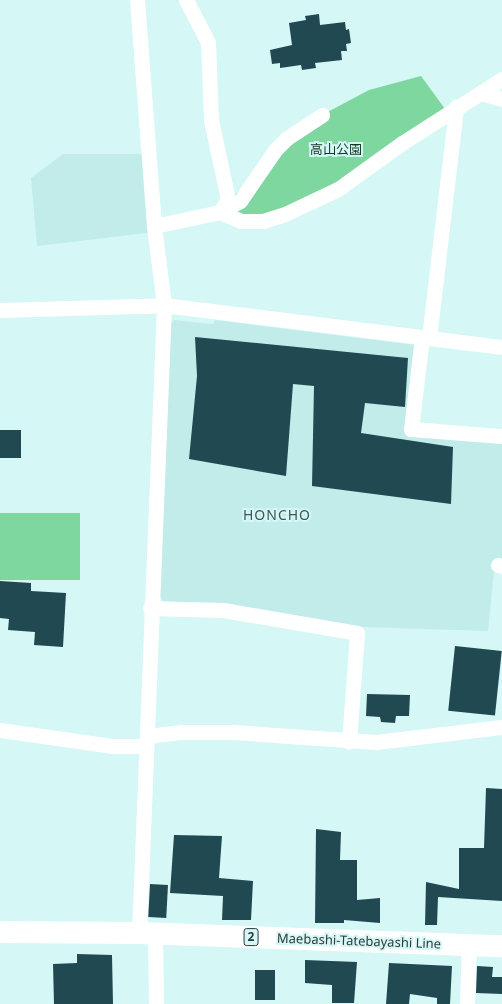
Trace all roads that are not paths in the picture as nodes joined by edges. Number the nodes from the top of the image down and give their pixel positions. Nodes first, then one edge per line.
1 (137, 0) edge
2 (186, 0) edge
3 (502, 79) edge
4 (482, 93) junction
5 (502, 99) edge
6 (456, 108) junction
7 (322, 115) dead end
8 (220, 212) junction
9 (154, 226) junction
10 (164, 305) junction
11 (0, 310) edge
12 (426, 338) junction
13 (502, 347) edge
14 (502, 436) edge
15 (150, 608) junction
16 (502, 726) edge
17 (0, 730) edge
18 (146, 741) junction
19 (349, 742) junction
20 (0, 932) edge
21 (147, 934) junction
22 (469, 945) junction
23 (502, 946) edge
24 (156, 1004) edge
25 (467, 1004) edge

1 - 9 street
2 - 8 street
3 - 4 street
4 - 5 street
4 - 6 street
6 - 8 street
6 - 12 street
7 - 8 street
8 - 9 street
9 - 10 street
10 - 11 street
10 - 12 street
10 - 15 street
12 - 13 street
12 - 14 street
15 - 18 street
15 - 19 street
16 - 19 street
17 - 18 street
18 - 19 street
18 - 21 street
20 - 21 main road, Maebashi-Tatebayashi Line / 2
21 - 22 main road, Maebashi-Tatebayashi Line / 2
21 - 24 street
22 - 23 main road, Maebashi-Tatebayashi Line / 2
22 - 25 street

